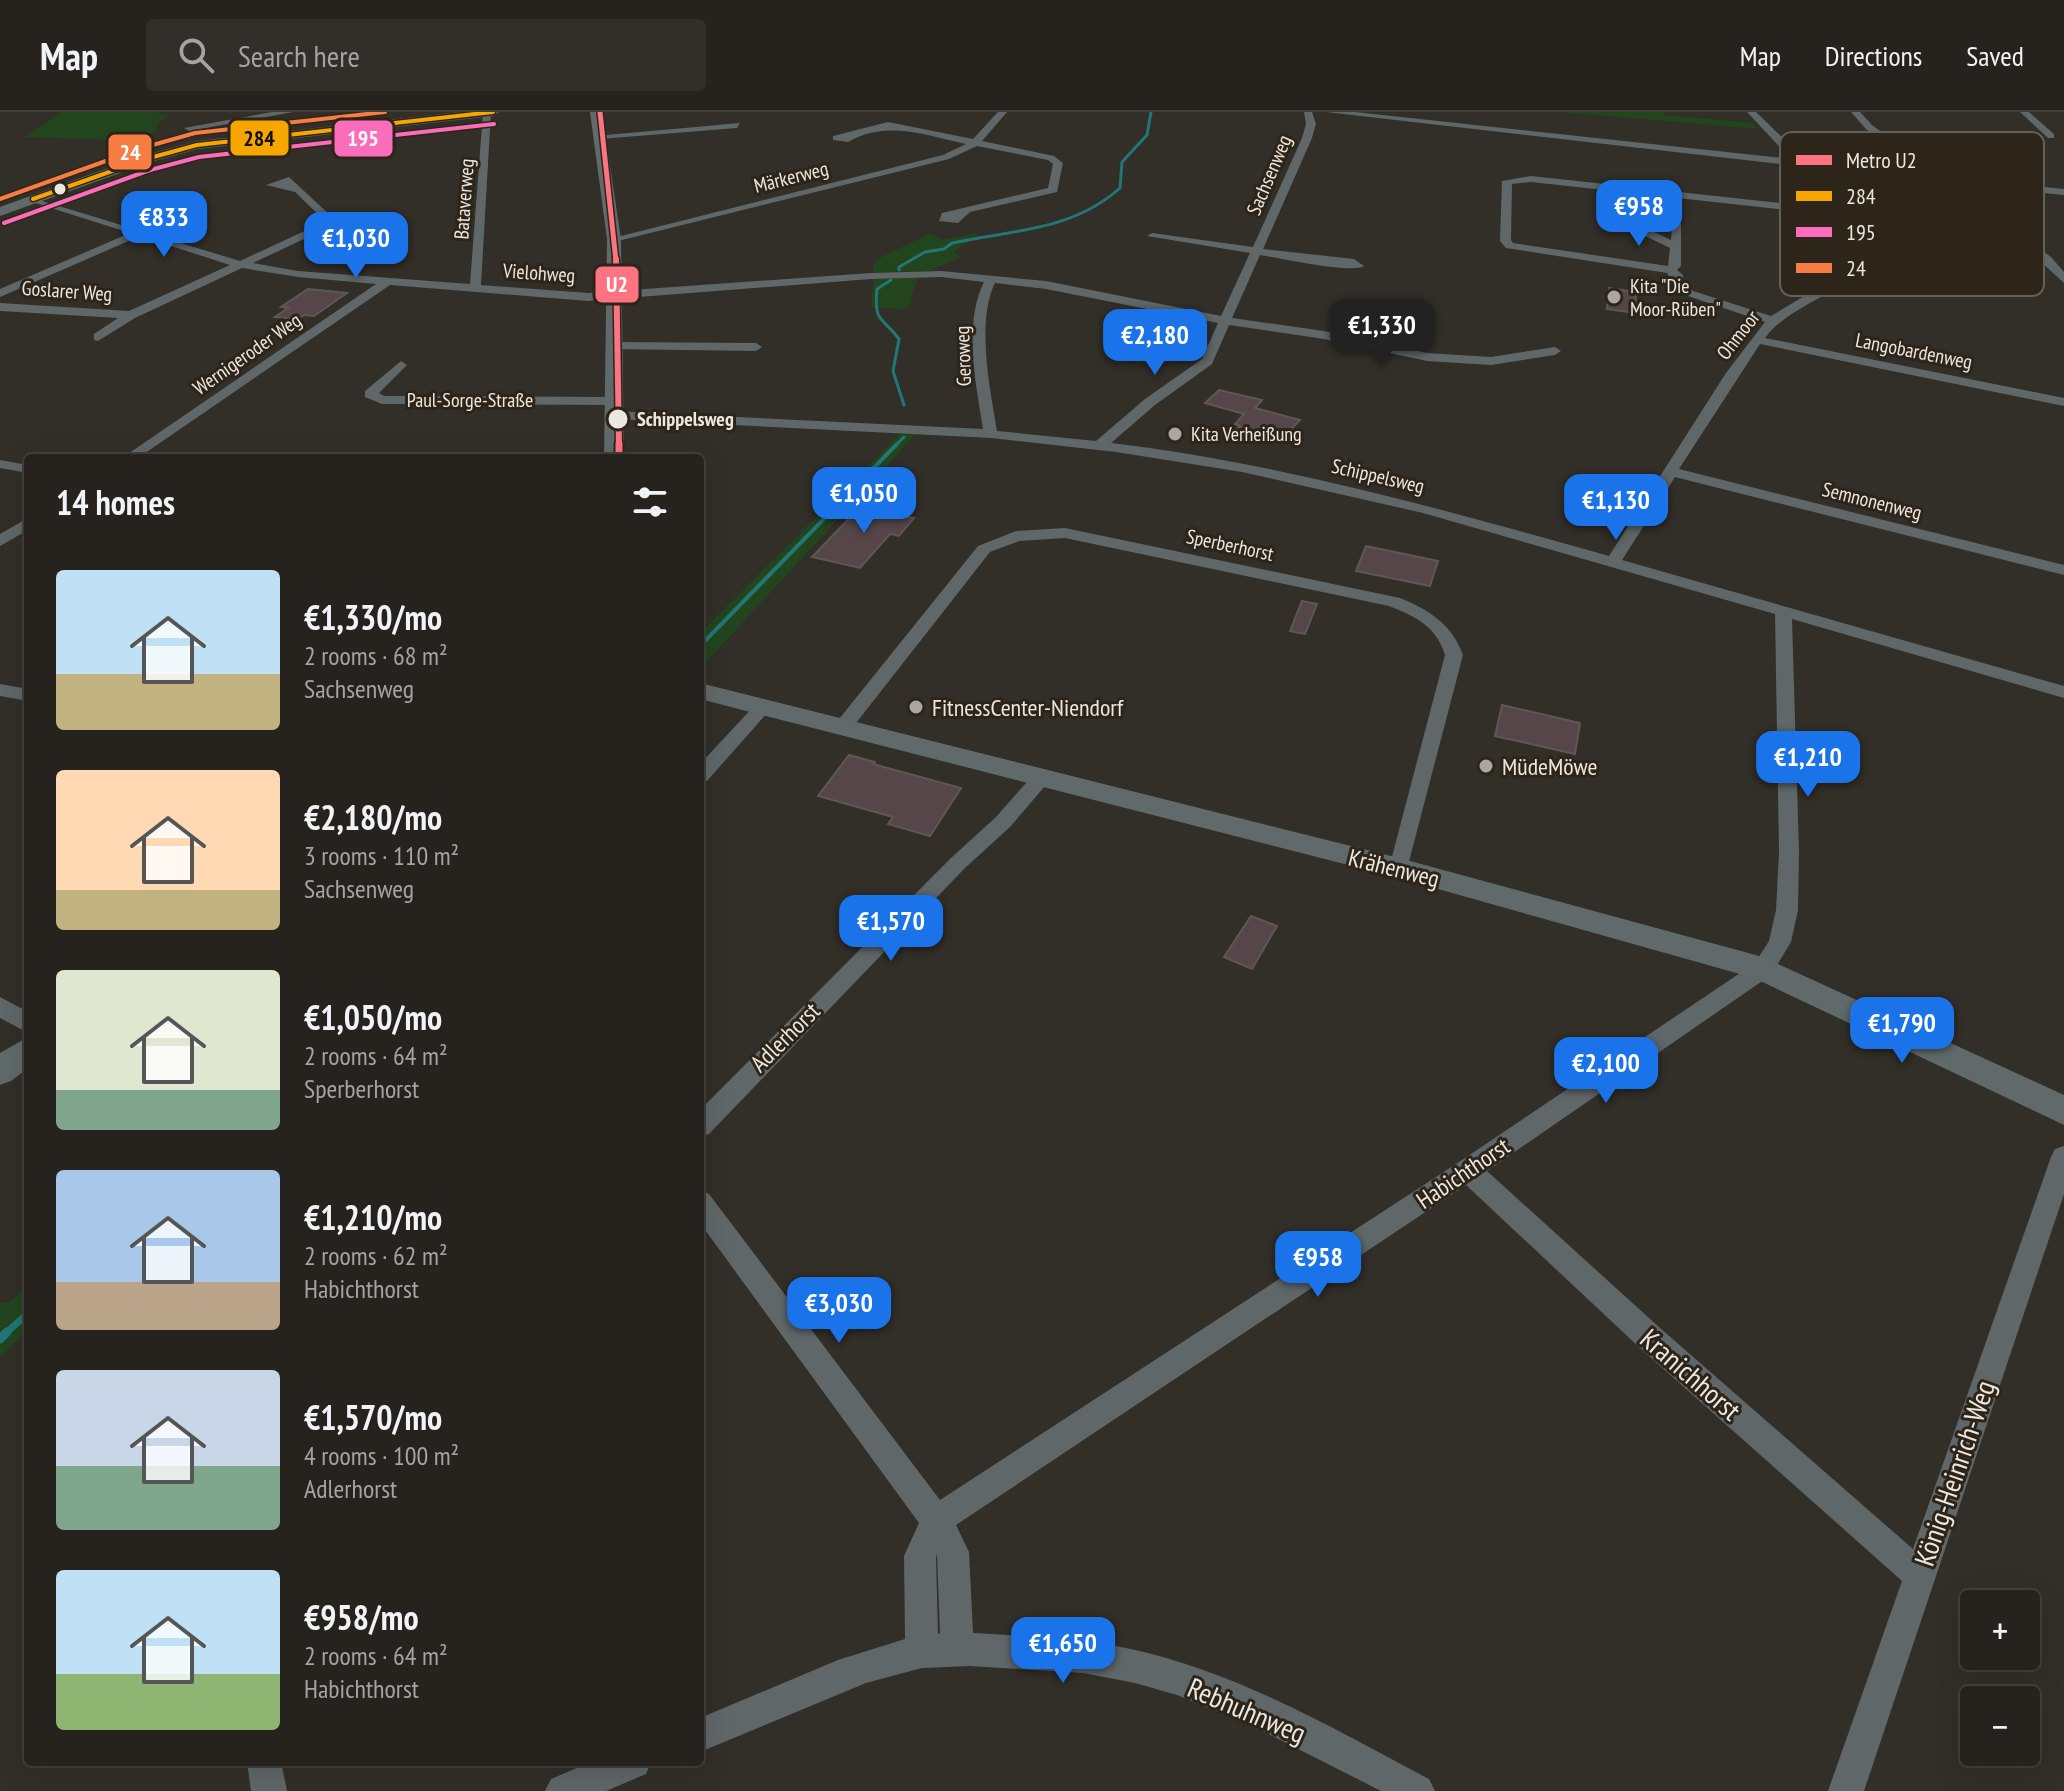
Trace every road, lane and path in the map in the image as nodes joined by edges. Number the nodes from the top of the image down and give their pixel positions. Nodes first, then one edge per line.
1 (212, 112) edge
2 (289, 112) edge
3 (489, 112) edge
4 (596, 112) edge
5 (1003, 112) edge
6 (1308, 112) edge
7 (1330, 112) edge
8 (1751, 112) edge
9 (1855, 112) edge
10 (2024, 112) edge
11 (737, 125) dead end
12 (189, 128) junction
13 (855, 132) dead end
14 (1876, 132) edge
15 (600, 136) junction
16 (2051, 136) dead end
17 (1780, 142) edge
18 (975, 143) junction
19 (197, 145) junction
20 (1780, 161) edge
21 (294, 189) dead end
22 (0, 190) edge
23 (2044, 190) edge
24 (2064, 192) edge
25 (33, 199) junction
26 (1780, 206) edge
27 (966, 210) dead end
28 (0, 212) edge
29 (1643, 222) dead end
30 (139, 233) junction
31 (1152, 236) dead end
32 (614, 239) junction
33 (1257, 253) junction
34 (2044, 259) joint
35 (2064, 259) edge
36 (1333, 262) dead end
37 (239, 264) junction
38 (1670, 270) junction
39 (992, 278) junction
40 (2064, 280) edge
41 (386, 282) junction
42 (475, 289) junction
43 (0, 293) edge
44 (615, 296) junction
45 (1812, 296) edge
46 (0, 307) edge
47 (131, 315) junction
48 (1772, 320) junction
49 (1227, 321) junction
50 (98, 337) dead end
51 (1757, 340) junction
52 (614, 346) junction
53 (756, 347) dead end
54 (1555, 351) dead end
55 (401, 365) dead end
56 (2064, 402) edge
57 (614, 408) junction
58 (991, 434) junction
59 (1099, 446) junction
60 (135, 454) edge
61 (614, 454) edge
62 (0, 464) edge
63 (24, 468) edge
64 (1670, 471) junction
65 (24, 526) edge
66 (0, 541) edge
67 (1613, 562) junction
68 (2064, 570) edge
69 (1783, 611) junction
70 (0, 690) edge
71 (704, 692) edge
72 (2064, 692) edge
73 (24, 694) edge
74 (762, 708) junction
75 (842, 728) junction
76 (704, 772) edge
77 (1041, 779) junction
78 (1399, 868) junction
79 (1763, 969) junction
80 (0, 1006) edge
81 (24, 1021) edge
82 (24, 1053) edge
83 (0, 1071) edge
84 (2064, 1111) edge
85 (704, 1122) edge
86 (2064, 1157) edge
87 (1468, 1170) junction
88 (704, 1207) edge
89 (936, 1520) junction
90 (1919, 1575) junction
91 (957, 1649) junction
92 (922, 1652) junction
93 (704, 1733) edge
94 (265, 1766) edge
95 (624, 1766) edge
96 (269, 1791) edge
97 (563, 1791) edge
98 (1417, 1791) edge
99 (1846, 1791) edge

1 - 12 street
2 - 12 street
3 - 19 street
3 - 42 street, Bataverweg
4 - 15 street
5 - 18 street, Märkerweg
6 - 33 street, Sachsenweg
7 - 20 street
8 - 17 street
9 - 14 street
10 - 16 street
11 - 15 street
12 - 19 street
13 - 18 street
15 - 32 street
18 - 27 street
18 - 32 street, Märkerweg
19 - 25 street
21 - 37 street
22 - 25 street, Vielohweg
23 - 24 street
25 - 28 street
25 - 30 street, Vielohweg
26 - 38 street
29 - 38 street
30 - 37 street, Vielohweg
30 - 43 street
31 - 33 street, Sachsenweg
32 - 44 street
33 - 36 street, Sachsenweg
33 - 49 street, Sachsenweg
34 - 35 street
34 - 40 street
37 - 41 street, Vielohweg
37 - 47 street
38 - 48 street
39 - 44 street, Vielohweg
39 - 49 street, Vielohweg
39 - 58 street, Geroweg
41 - 42 street, Vielohweg
41 - 60 street, Wernigeroder Weg
42 - 44 street, Vielohweg
44 - 52 street
45 - 48 street, Ohmoor
46 - 47 street, Goslarer Weg
47 - 50 street
48 - 51 street, Ohmoor
49 - 54 street
49 - 59 street, Sachsenweg
51 - 56 street, Langobardenweg
51 - 64 street, Ohmoor
52 - 53 street
52 - 57 street
55 - 57 street, Paul-Sorge-Straße
57 - 58 street, Schippelsweg
57 - 61 street
58 - 59 street, Schippelsweg
59 - 67 street, Schippelsweg
62 - 63 street
64 - 67 street, Ohmoor
64 - 68 street, Semnonenweg
65 - 66 street
67 - 69 street, Schippelsweg
69 - 72 street, Schippelsweg
69 - 79 street, Habichthorst
70 - 73 street
71 - 74 street, Krähenweg
74 - 75 street, Krähenweg
74 - 76 street
75 - 77 street, Krähenweg
75 - 78 street, Sperberhorst
77 - 78 street, Krähenweg
77 - 85 street, Adlerhorst
78 - 79 street, Krähenweg
79 - 84 street, Krähenweg
79 - 87 street, Habichthorst
80 - 81 street
82 - 83 street
86 - 90 street, König-Heinrich-Weg
87 - 89 street, Habichthorst
87 - 90 street, Kranichhorst
88 - 89 street
89 - 91 street
89 - 92 street
90 - 99 street, König-Heinrich-Weg
91 - 92 street, Rebhuhnweg
91 - 98 street, Rebhuhnweg
92 - 93 street, Rebhuhnweg
94 - 96 street
95 - 97 street

